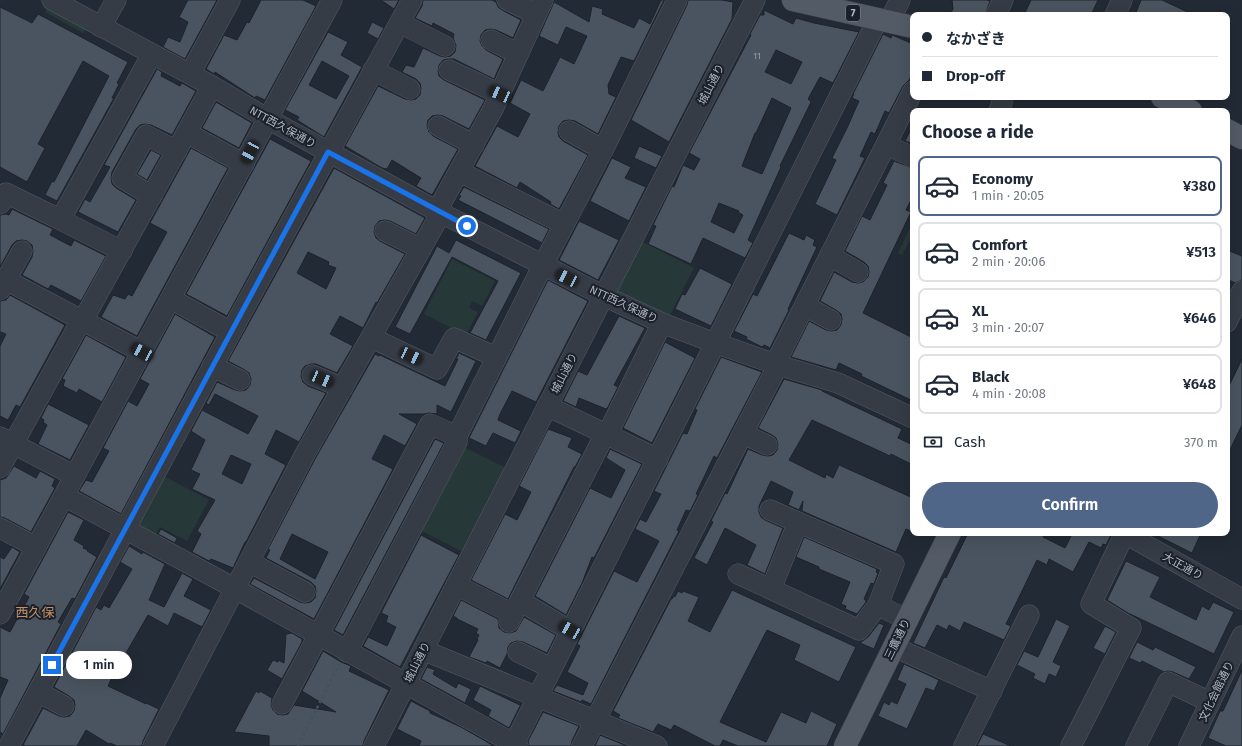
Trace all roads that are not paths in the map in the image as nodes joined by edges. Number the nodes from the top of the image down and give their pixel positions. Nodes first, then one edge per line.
1 (52, 0) edge
2 (116, 0) edge
3 (230, 0) edge
4 (332, 0) edge
5 (412, 0) edge
6 (507, 0) edge
7 (678, 0) edge
8 (755, 0) edge
9 (793, 0) edge
10 (900, 0) edge
11 (1003, 0) edge
12 (1122, 0) edge
13 (539, 7) edge
14 (997, 12) edge
15 (1116, 12) edge
16 (884, 20) junction
17 (400, 23) junction
18 (910, 26) edge
19 (101, 27) junction
20 (491, 40) dead end
21 (445, 46) dead end
22 (152, 54) junction
23 (518, 54) junction
24 (373, 70) junction
25 (448, 70) dead end
26 (190, 74) junction
27 (212, 86) junction
28 (410, 89) dead end
29 (500, 94) junction
30 (910, 97) edge
31 (1165, 103) edge
32 (1181, 108) edge
33 (268, 119) junction
34 (438, 126) dead end
35 (569, 132) dead end
36 (1230, 132) edge
37 (187, 133) junction
38 (1242, 138) edge
39 (474, 145) junction
40 (886, 145) junction
41 (603, 150) junction
42 (177, 151) junction
43 (328, 152) junction
44 (910, 156) edge
45 (244, 164) junction
46 (460, 172) junction
47 (152, 196) junction
48 (0, 204) edge
49 (439, 212) junction
50 (55, 216) junction
51 (564, 224) junction
52 (385, 230) dead end
53 (421, 249) junction
54 (22, 251) dead end
55 (122, 251) junction
56 (830, 256) junction
57 (543, 266) junction
58 (858, 272) dead end
59 (3, 285) edge
60 (1242, 291) edge
61 (604, 296) junction
62 (171, 299) junction
63 (805, 306) junction
64 (1230, 316) edge
65 (82, 319) junction
66 (831, 320) dead end
67 (662, 323) junction
68 (231, 332) junction
69 (372, 338) junction
70 (715, 343) junction
71 (142, 352) junction
72 (496, 357) junction
73 (777, 365) junction
74 (212, 366) junction
75 (312, 375) dead end
76 (240, 380) dead end
77 (343, 388) junction
78 (547, 406) junction
79 (910, 417) edge
80 (743, 434) junction
81 (606, 435) junction
82 (457, 436) junction
83 (7, 441) edge
84 (767, 445) dead end
85 (658, 459) junction
86 (0, 468) edge
87 (75, 476) junction
88 (64, 496) junction
89 (770, 510) dead end
90 (798, 522) junction
91 (0, 528) edge
92 (125, 530) junction
93 (949, 536) edge
94 (1124, 536) edge
95 (1130, 536) edge
96 (36, 547) junction
97 (249, 562) junction
98 (738, 574) dead end
99 (456, 585) junction
100 (236, 589) junction
101 (771, 589) junction
102 (306, 592) dead end
103 (1242, 599) edge
104 (878, 605) junction
105 (514, 612) junction
106 (0, 614) edge
107 (1029, 615) dead end
108 (907, 620) junction
109 (570, 630) junction
110 (318, 635) junction
111 (1242, 636) edge
112 (423, 650) junction
113 (903, 651) dead end
114 (346, 652) junction
115 (518, 652) dead end
116 (552, 668) junction
117 (406, 684) junction
118 (992, 691) junction
119 (38, 692) junction
120 (537, 697) junction
121 (1210, 702) junction
122 (282, 704) dead end
123 (64, 706) dead end
124 (594, 721) junction
125 (515, 745) edge
126 (9, 746) edge
127 (153, 746) edge
128 (374, 746) edge
129 (582, 746) edge
130 (658, 746) edge
131 (845, 746) edge
132 (964, 746) edge
133 (1071, 746) edge
134 (1136, 746) edge
135 (1189, 746) edge

1 - 19 street, NTT西久保通り
2 - 19 street
3 - 26 street
4 - 33 street
5 - 17 street
6 - 13 street
7 - 41 street
8 - 61 street, 城山通り
9 - 16 main road, 7
10 - 16 street
11 - 14 street
12 - 15 street
13 - 23 street
16 - 18 main road, 7
16 - 70 street
17 - 21 street
17 - 24 street
19 - 22 street, NTT西久保通り
20 - 23 street
22 - 26 street, NTT西久保通り
22 - 50 street
23 - 29 street
24 - 28 street
24 - 43 street
25 - 29 street
26 - 27 street, NTT西久保通り
27 - 33 street, NTT西久保通り
27 - 37 street
29 - 39 street
30 - 40 street
31 - 32 main road
33 - 43 street, NTT西久保通り
33 - 45 street
34 - 39 street
35 - 41 street
36 - 38 main road
37 - 42 street
37 - 45 street
39 - 46 street
40 - 44 street
40 - 56 street
41 - 51 street
42 - 47 street
42 - 47 street
43 - 49 street, NTT西久保通り
43 - 68 street
45 - 62 street
46 - 49 street
46 - 51 street
47 - 55 street
48 - 50 street
49 - 53 street
49 - 57 street, NTT西久保通り
50 - 55 street
51 - 57 street
52 - 53 street
53 - 69 street
54 - 59 street
55 - 65 street
56 - 58 street
56 - 63 street
57 - 61 street, NTT西久保通り
57 - 72 street
59 - 65 street
60 - 64 street
61 - 67 street, NTT西久保通り
61 - 78 street, 城山通り
62 - 68 street
62 - 71 street
63 - 66 street
63 - 73 street
65 - 71 street
65 - 83 street
67 - 70 street, NTT西久保通り
67 - 81 street
68 - 74 street
69 - 72 street
69 - 77 street
70 - 73 street, NTT西久保通り
70 - 85 street
71 - 87 street
72 - 82 street
73 - 79 street, NTT西久保通り
73 - 80 street
74 - 76 street
74 - 92 street
75 - 77 street
77 - 97 street
78 - 81 street
78 - 99 street, 城山通り
80 - 84 street
80 - 124 street
81 - 85 street
81 - 105 street
82 - 110 street
82 - 114 street
83 - 86 street
83 - 87 street
85 - 109 street
87 - 88 street
88 - 92 street
88 - 96 street
89 - 90 street
90 - 101 street
90 - 104 street
91 - 96 street
92 - 100 street
92 - 119 street
93 - 108 main road, 三鷹通り
94 - 133 street
95 - 103 street, 大正通り
96 - 106 street
97 - 100 street
97 - 102 street
98 - 101 street
99 - 105 street
99 - 112 street, 城山通り
100 - 110 street
100 - 127 street
101 - 104 street
104 - 108 street
105 - 109 street
107 - 118 street
108 - 131 main road, 三鷹通り
109 - 116 street
110 - 114 street
110 - 122 street
111 - 121 street, 文化会館通り
112 - 117 street, 城山通り
112 - 120 street
113 - 118 street
114 - 117 street
115 - 116 street
116 - 120 street
117 - 125 street
117 - 128 street, 城山通り
118 - 132 street
119 - 123 street
119 - 126 street
120 - 124 street
120 - 125 street
121 - 134 street
121 - 135 street, 文化会館通り
124 - 129 street
124 - 130 street

